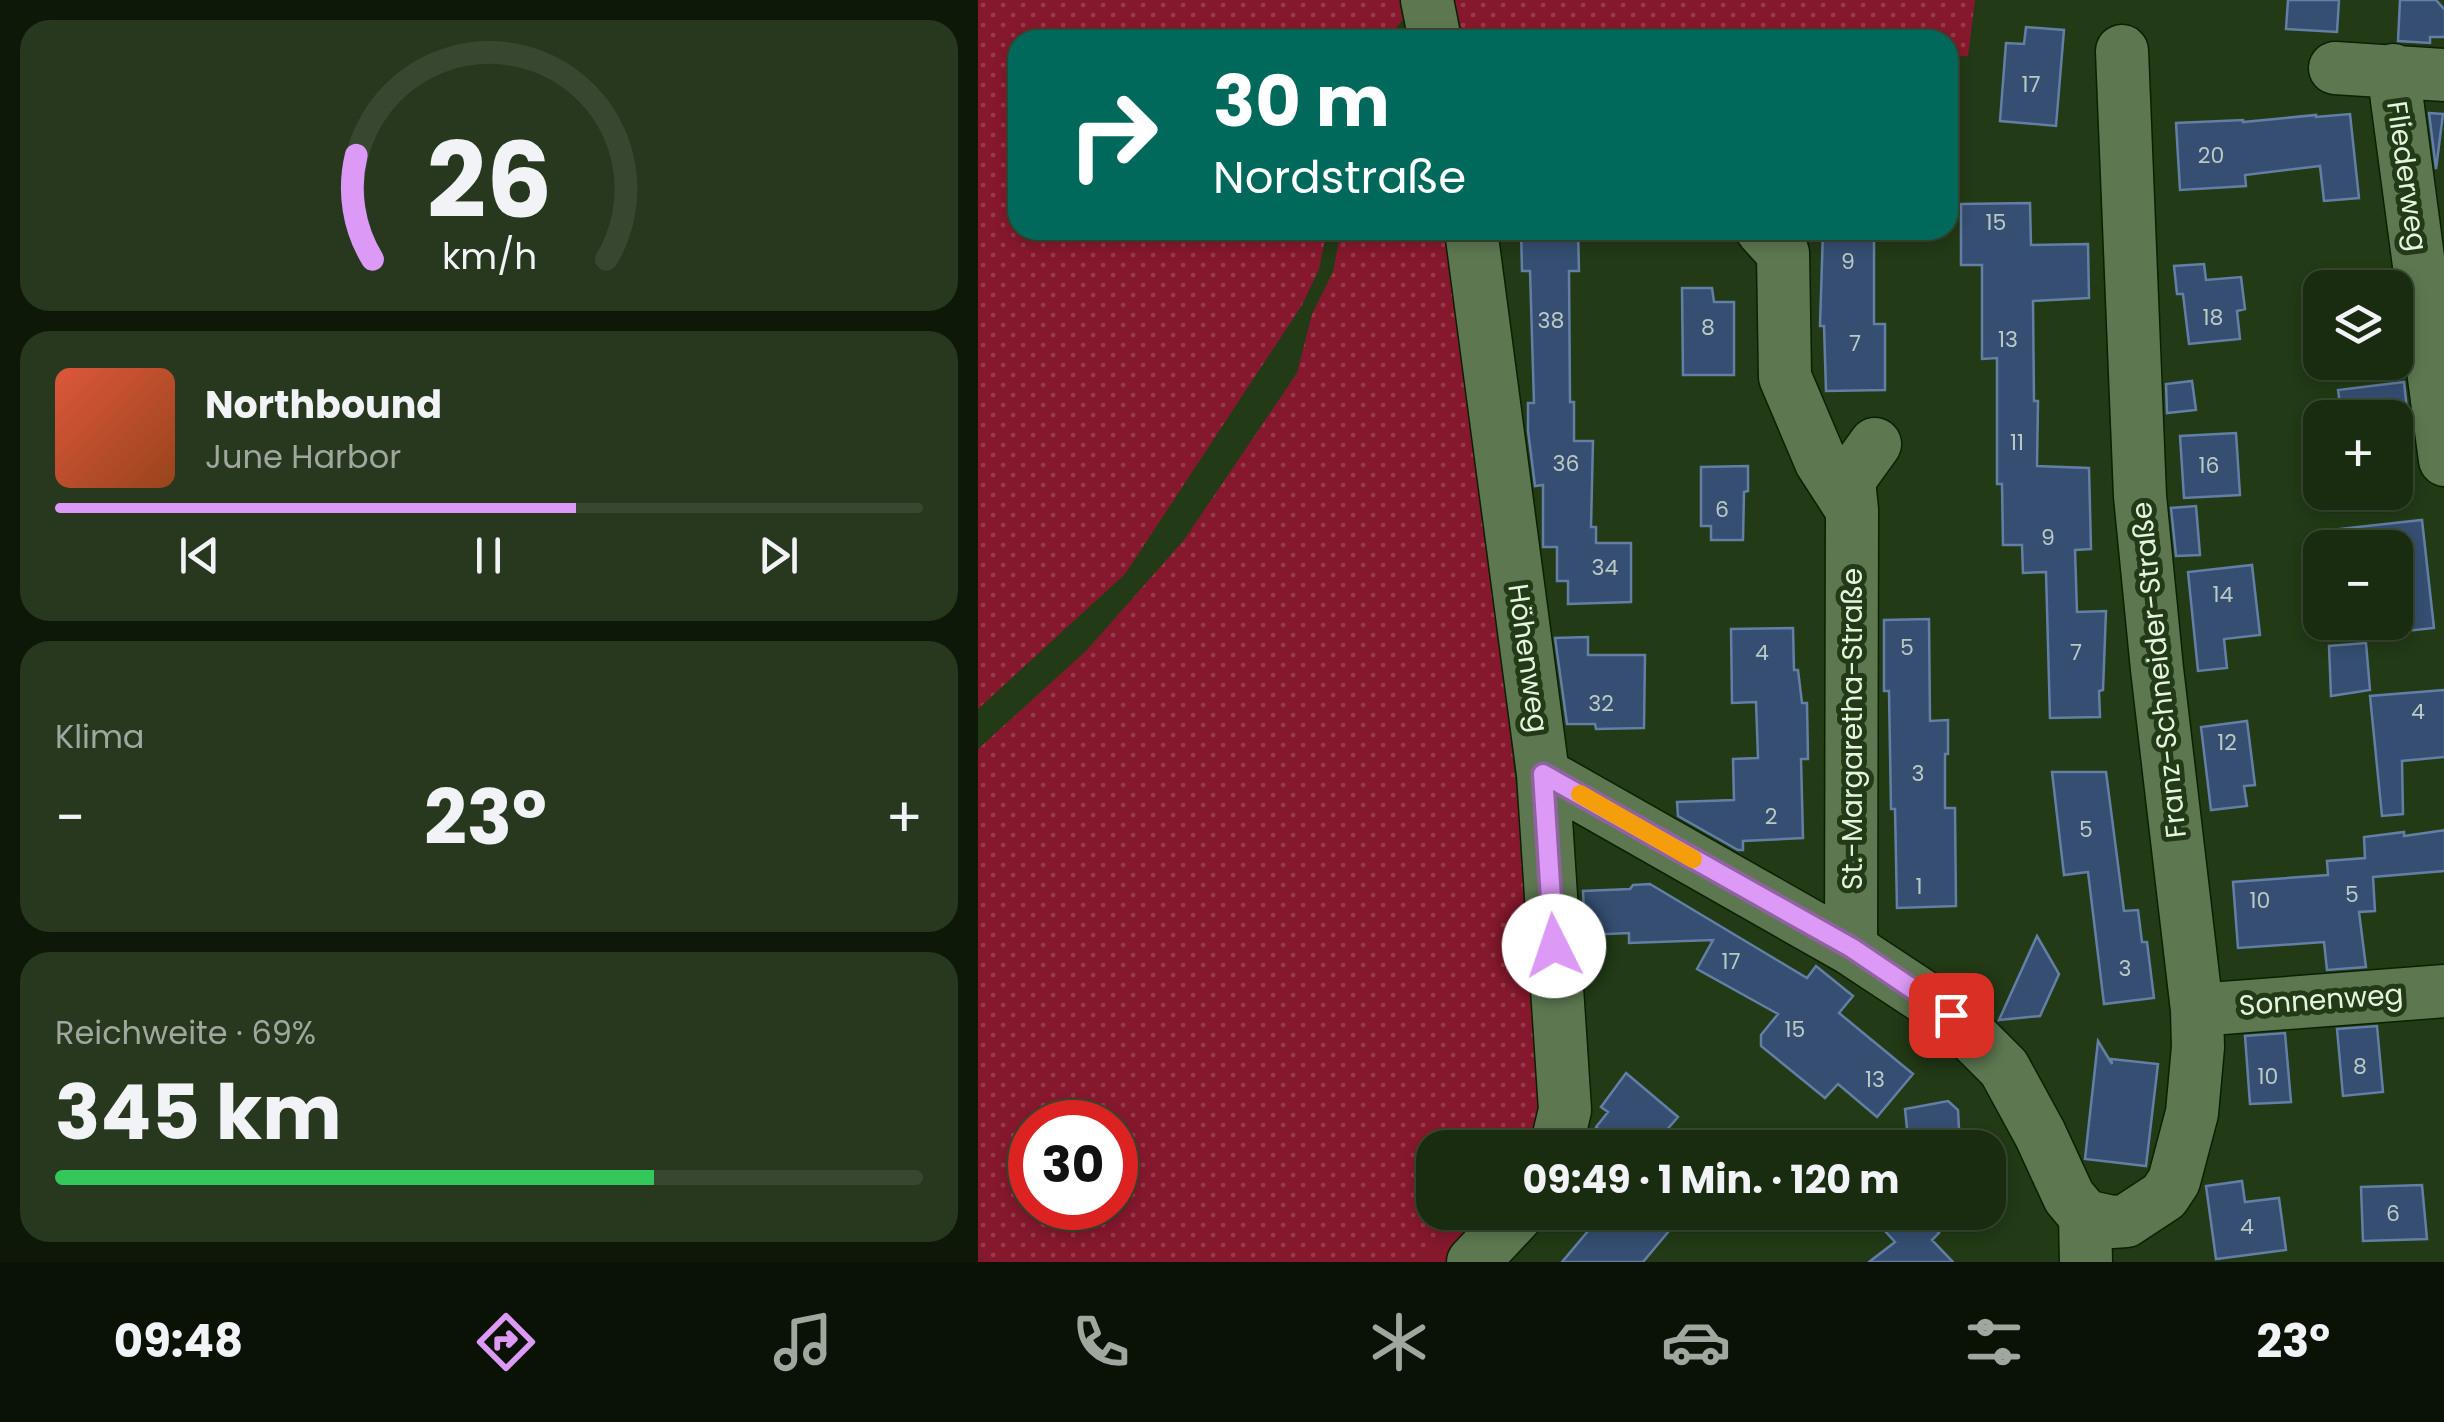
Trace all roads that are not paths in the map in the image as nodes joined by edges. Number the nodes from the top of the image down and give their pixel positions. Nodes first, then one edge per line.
1 (1427, 0) edge
2 (1434, 30) edge
3 (2122, 50) dead end
4 (2335, 68) dead end
5 (2393, 70) junction
6 (2444, 75) edge
7 (1472, 240) edge
8 (1772, 240) edge
9 (1875, 444) dead end
10 (2444, 460) edge
11 (1852, 510) junction
12 (1543, 774) junction
13 (1852, 948) junction
14 (2444, 991) edge
15 (2197, 1010) junction
16 (1560, 1130) edge
17 (1503, 1230) edge
18 (2085, 1239) edge
19 (1473, 1262) edge

1 - 2 street
3 - 15 street, Franz-Schneider-Straße
4 - 5 street, Fliederweg
5 - 6 street, Fliederweg
5 - 10 street, Fliederweg
7 - 12 street, Höhenweg
8 - 11 street
9 - 11 street, St.-Margaretha-Straße
11 - 13 street, St.-Margaretha-Straße
12 - 13 street
12 - 16 street, Höhenweg
13 - 18 street
14 - 15 street, Sonnenweg
15 - 18 street, Franz-Schneider-Straße
17 - 19 street

